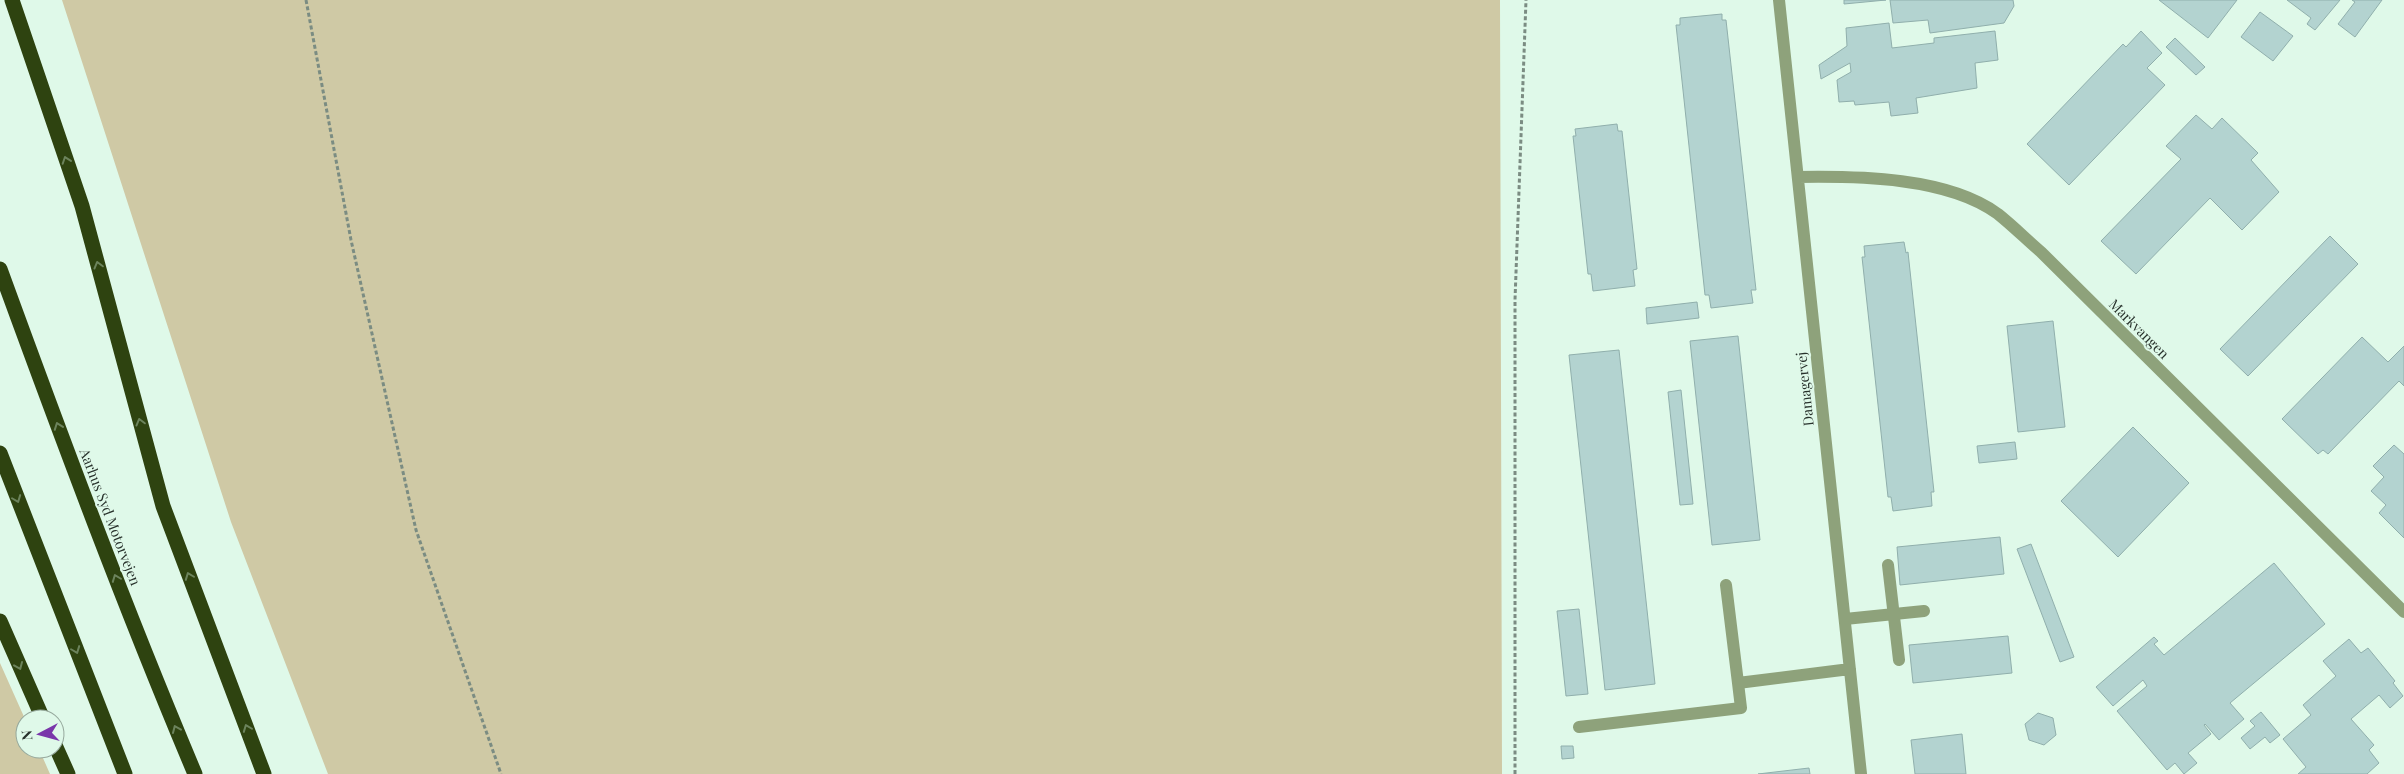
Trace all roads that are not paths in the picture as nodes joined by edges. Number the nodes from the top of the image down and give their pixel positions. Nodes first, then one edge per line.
1 (12, 0) edge
2 (1779, 0) edge
3 (1798, 177) junction
4 (0, 269) edge
5 (0, 453) edge
6 (1888, 565) dead end
7 (1726, 585) dead end
8 (1924, 611) dead end
9 (2404, 612) edge
10 (1894, 614) junction
11 (1845, 619) junction
12 (0, 621) edge
13 (1899, 660) dead end
14 (1850, 669) junction
15 (1738, 682) junction
16 (39, 709) edge
17 (1579, 727) dead end
18 (61, 759) edge
19 (68, 774) edge
20 (125, 774) edge
21 (195, 774) edge
22 (264, 774) edge
23 (1861, 774) edge

22 -> 1 highway
2 - 3 street, Damagervej
3 - 9 street, Markvangen
3 - 11 street, Damagervej
21 -> 4 highway, Aarhus Syd Motorvejen
5 -> 20 highway
6 - 10 street
7 - 15 street
8 - 10 street
10 - 11 street
10 - 13 street
11 - 14 street, Damagervej
12 -> 16 highway
14 - 15 street
14 - 23 street, Damagervej
15 - 17 street
18 - 19 highway

